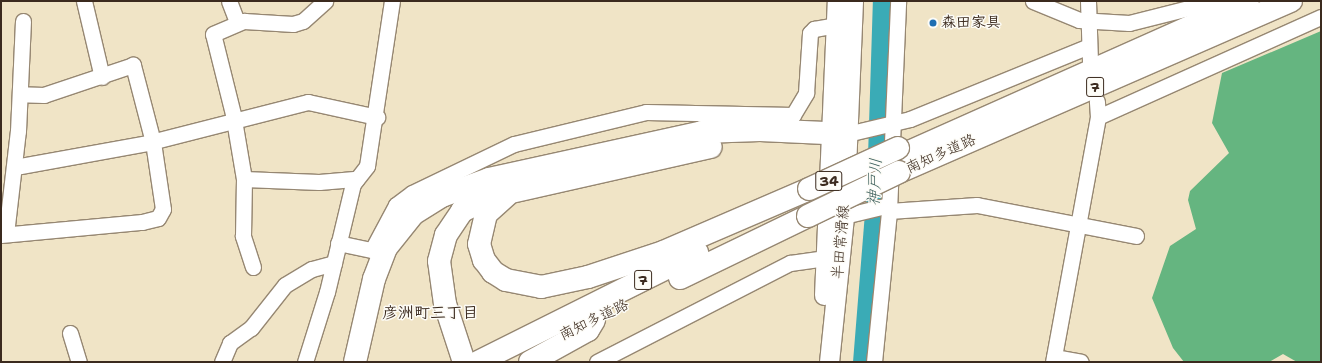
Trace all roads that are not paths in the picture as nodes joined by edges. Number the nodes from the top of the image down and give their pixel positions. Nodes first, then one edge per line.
1 (84, 1) edge
2 (229, 1) edge
3 (325, 1) edge
4 (392, 1) edge
5 (837, 1) edge
6 (853, 1) edge
7 (898, 1) edge
8 (1033, 1) edge
9 (1088, 1) edge
10 (1216, 1) edge
11 (1248, 1) edge
12 (1291, 1) edge
13 (1321, 17) edge
14 (22, 21) dead end
15 (237, 22) junction
16 (1088, 22) junction
17 (836, 24) junction
18 (1089, 46) junction
19 (1090, 62) dead end
20 (102, 77) junction
21 (20, 94) junction
22 (1097, 101) dead end
23 (377, 117) junction
24 (1098, 117) junction
25 (233, 122) junction
26 (892, 123) junction
27 (841, 135) junction
28 (153, 142) junction
29 (903, 156) junction
30 (15, 166) junction
31 (244, 179) junction
32 (356, 179) junction
33 (472, 186) junction
34 (513, 191) junction
35 (809, 201) junction
36 (887, 208) junction
37 (850, 214) junction
38 (1078, 223) junction
39 (4, 235) edge
40 (1136, 236) dead end
41 (338, 243) junction
42 (826, 258) junction
43 (334, 263) junction
44 (253, 267) dead end
45 (594, 320) junction
46 (70, 332) dead end
47 (1053, 360) edge
48 (79, 362) edge
49 (222, 362) edge
50 (305, 362) edge
51 (355, 362) edge
52 (450, 362) edge
53 (464, 362) edge
54 (478, 362) edge
55 (509, 362) edge
56 (530, 362) edge
57 (597, 362) edge
58 (820, 362) edge
59 (829, 362) edge
60 (874, 362) edge
61 (1081, 362) edge

1 - 20 street
2 - 15 street
3 - 15 street
4 - 23 street
5 - 17 main road, 半田常滑線 / 34
6 - 27 main road, 半田常滑線 / 34
7 - 26 street
8 - 16 street
9 - 16 street
10 - 16 street
11 - 29 highway, 南知多道路 / 7
12 - 29 highway, 南知多道路 / 7
13 - 24 street
14 - 21 street
15 - 25 street
16 - 18 street
17 - 27 main road, 半田常滑線 / 34
17 - 41 street
18 - 19 street
18 - 26 street
20 - 21 street
20 - 28 street
21 - 30 street
22 - 24 street
23 - 25 street
23 - 32 street
24 - 38 street
25 - 28 street
25 - 31 street
26 - 27 street
26 - 36 street
27 - 33 highway
27 - 34 highway
27 - 37 main road, 半田常滑線 / 34
27 - 42 main road, 半田常滑線 / 34
28 - 30 street
28 - 39 street
29 - 35 highway, 南知多道路 / 7
30 - 39 street
31 - 32 street
31 - 44 street
32 - 41 street
33 - 51 highway
33 - 52 highway
34 - 35 highway
34 - 53 highway
35 - 45 highway, 南知多道路 / 7
35 - 54 highway, 南知多道路 / 7
36 - 37 street
36 - 38 street
36 - 60 street
37 - 59 main road, 半田常滑線 / 34
38 - 40 street
38 - 47 street
41 - 43 street
42 - 57 street
42 - 58 main road, 半田常滑線 / 34
43 - 49 street
43 - 50 street
45 - 55 highway, 南知多道路 / 7
45 - 56 highway
46 - 48 street
47 - 61 street

